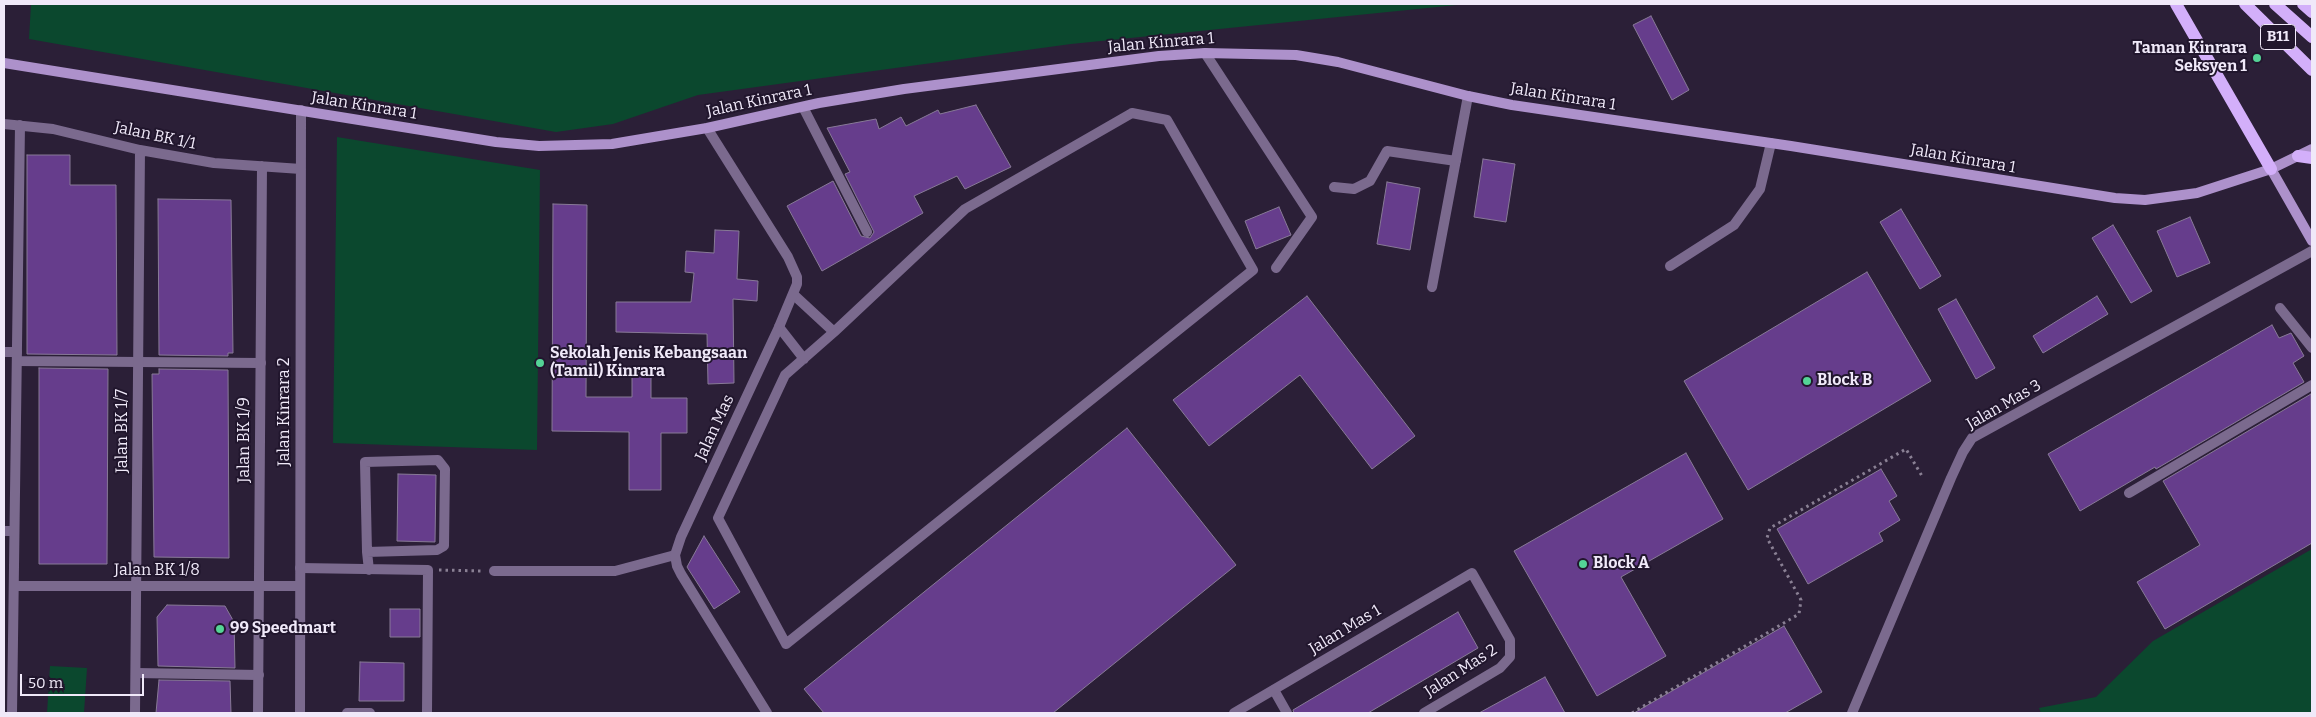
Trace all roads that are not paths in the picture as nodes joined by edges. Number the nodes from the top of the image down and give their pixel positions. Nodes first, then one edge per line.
1 (2176, 4) edge
2 (2245, 4) edge
3 (2274, 4) edge
4 (2303, 4) edge
5 (2312, 12) edge
6 (2312, 37) edge
7 (1205, 53) junction
8 (4, 63) edge
9 (2312, 70) edge
10 (1468, 96) junction
11 (803, 107) junction
12 (301, 110) junction
13 (4, 124) edge
14 (20, 125) junction
15 (707, 128) junction
16 (1770, 143) junction
17 (2312, 149) edge
18 (140, 150) junction
19 (2298, 156) junction
20 (2312, 158) edge
21 (1456, 161) junction
22 (262, 166) junction
23 (301, 168) junction
24 (2271, 169) junction
25 (1334, 187) dead end
26 (867, 232) dead end
27 (2312, 241) edge
28 (2312, 251) edge
29 (1670, 266) dead end
30 (1276, 268) dead end
31 (1432, 287) dead end
32 (794, 295) junction
33 (2280, 308) dead end
34 (779, 327) junction
35 (834, 332) junction
36 (2312, 348) edge
37 (4, 352) edge
38 (17, 357) junction
39 (804, 360) junction
40 (138, 362) junction
41 (260, 363) junction
42 (2312, 385) edge
43 (2129, 493) dead end
44 (9, 531) edge
45 (367, 552) junction
46 (675, 555) junction
47 (300, 568) junction
48 (370, 570) junction
49 (494, 571) road end
50 (1472, 573) joint
51 (14, 586) junction
52 (137, 586) junction
53 (259, 586) junction
54 (300, 586) junction
55 (136, 673) junction
56 (259, 675) junction
57 (1274, 690) junction
58 (12, 713) edge
59 (136, 713) edge
60 (258, 713) edge
61 (300, 713) edge
62 (347, 713) edge
63 (370, 713) edge
64 (427, 713) edge
65 (767, 713) edge
66 (1234, 713) edge
67 (1287, 713) edge
68 (1424, 713) edge
69 (1852, 713) edge

1 - 24 main road
2 - 9 main road, B11
3 - 6 main road
4 - 5 main road, B11
7 - 10 street, Jalan Kinrara 1
7 - 11 street, Jalan Kinrara 1
7 - 30 street
8 - 12 street, Jalan Kinrara 1
10 - 16 street, Jalan Kinrara 1
10 - 21 street
11 - 15 street, Jalan Kinrara 1
11 - 26 street
12 - 15 street, Jalan Kinrara 1
12 - 23 street, Jalan Kinrara 2
13 - 14 street, Jalan BK 1/1
14 - 18 street, Jalan BK 1/1
14 - 38 street
15 - 32 street, Jalan Mas
16 - 24 street, Jalan Kinrara 1
16 - 29 street
17 - 19 street, Jalan Kinrara 1
18 - 22 street, Jalan BK 1/1
18 - 40 street, Jalan BK 1/7
19 - 20 main road
19 - 24 street, Jalan Kinrara 1
21 - 25 street
21 - 31 street
22 - 23 street, Jalan BK 1/1
22 - 41 street, Jalan BK 1/9
23 - 47 street, Jalan Kinrara 2
24 - 27 street
28 - 69 street, Jalan Mas 3
32 - 34 street, Jalan Mas
32 - 35 street
33 - 36 street
34 - 39 street
34 - 46 street, Jalan Mas
35 - 39 street
35 - 39 street
37 - 38 street
38 - 40 street
38 - 44 street
40 - 41 street
40 - 52 street, Jalan BK 1/7
41 - 53 street, Jalan BK 1/9
42 - 43 street
44 - 51 street
45 - 45 street
45 - 48 street
46 - 49 street
46 - 65 street
47 - 48 street
47 - 54 street, Jalan Kinrara 2
48 - 64 street
50 - 57 street, Jalan Mas 1
50 - 68 street, Jalan Mas 2
51 - 52 street, Jalan BK 1/8
51 - 58 street
52 - 53 street, Jalan BK 1/8
52 - 55 street, Jalan BK 1/7
53 - 54 street, Jalan BK 1/8
53 - 56 street, Jalan BK 1/9
54 - 61 street, Jalan Kinrara 2
55 - 56 street
55 - 59 street, Jalan BK 1/7
56 - 60 street, Jalan BK 1/9
57 - 66 street, Jalan Mas 1
57 - 67 street
62 - 63 street

